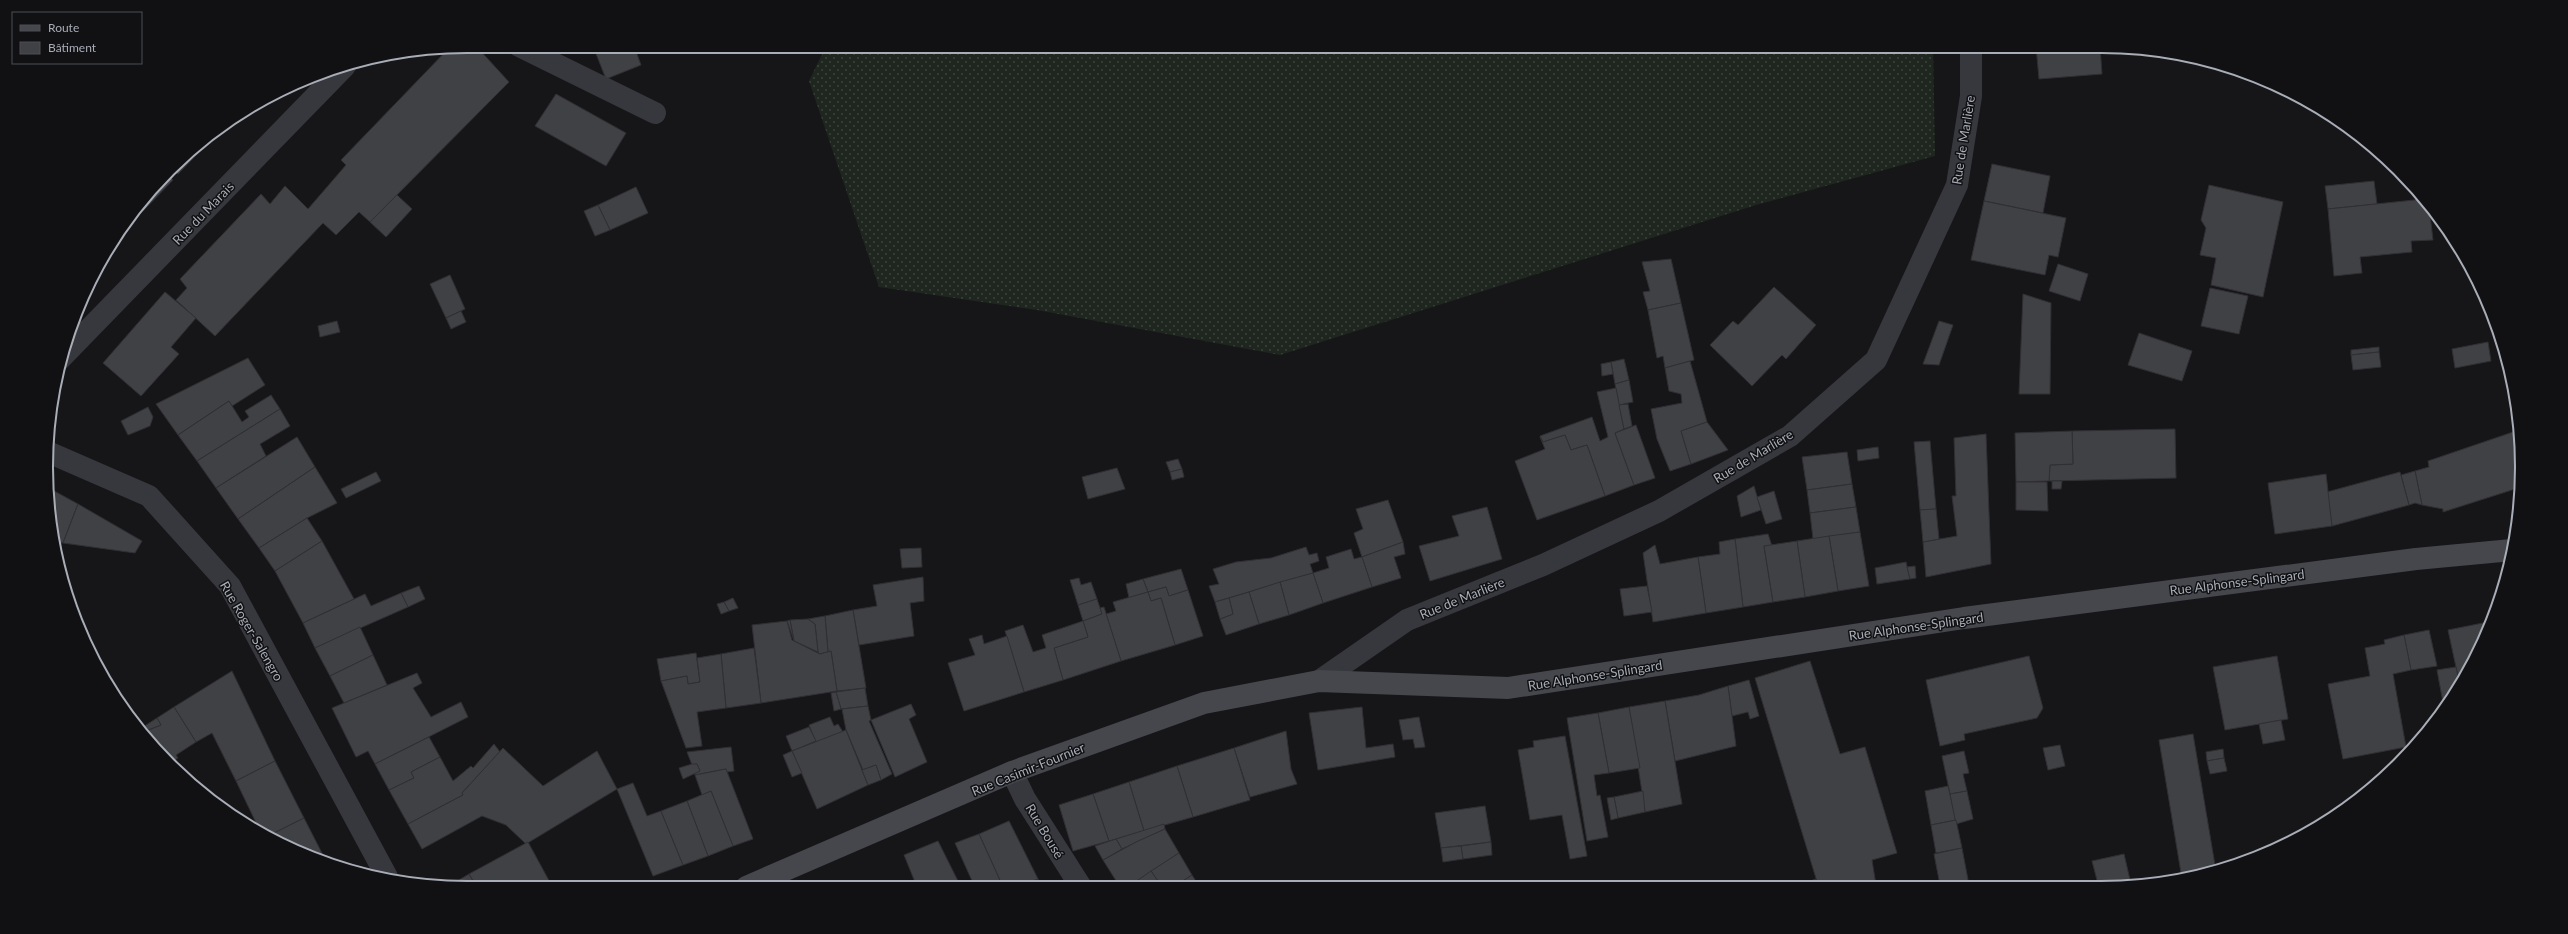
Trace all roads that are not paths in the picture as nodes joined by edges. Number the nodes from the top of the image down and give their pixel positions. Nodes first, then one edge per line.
1 (533, 53) edge
2 (1971, 53) edge
3 (337, 74) edge
4 (655, 113) dead end
5 (71, 348) edge
6 (53, 454) edge
7 (2506, 551) edge
8 (1319, 681) junction
9 (1012, 772) junction
10 (385, 873) edge
11 (760, 881) edge
12 (1077, 881) edge

1 - 4 street
2 - 8 street, Rue de Marlière
3 - 5 street, Rue du Marais
6 - 10 street, Rue Roger-Salengro
7 - 8 street, Rue Alphonse-Splingard
8 - 9 street, Rue Casimir-Fournier
9 - 11 street, Rue Casimir-Fournier
9 - 12 street, Rue Bousé

